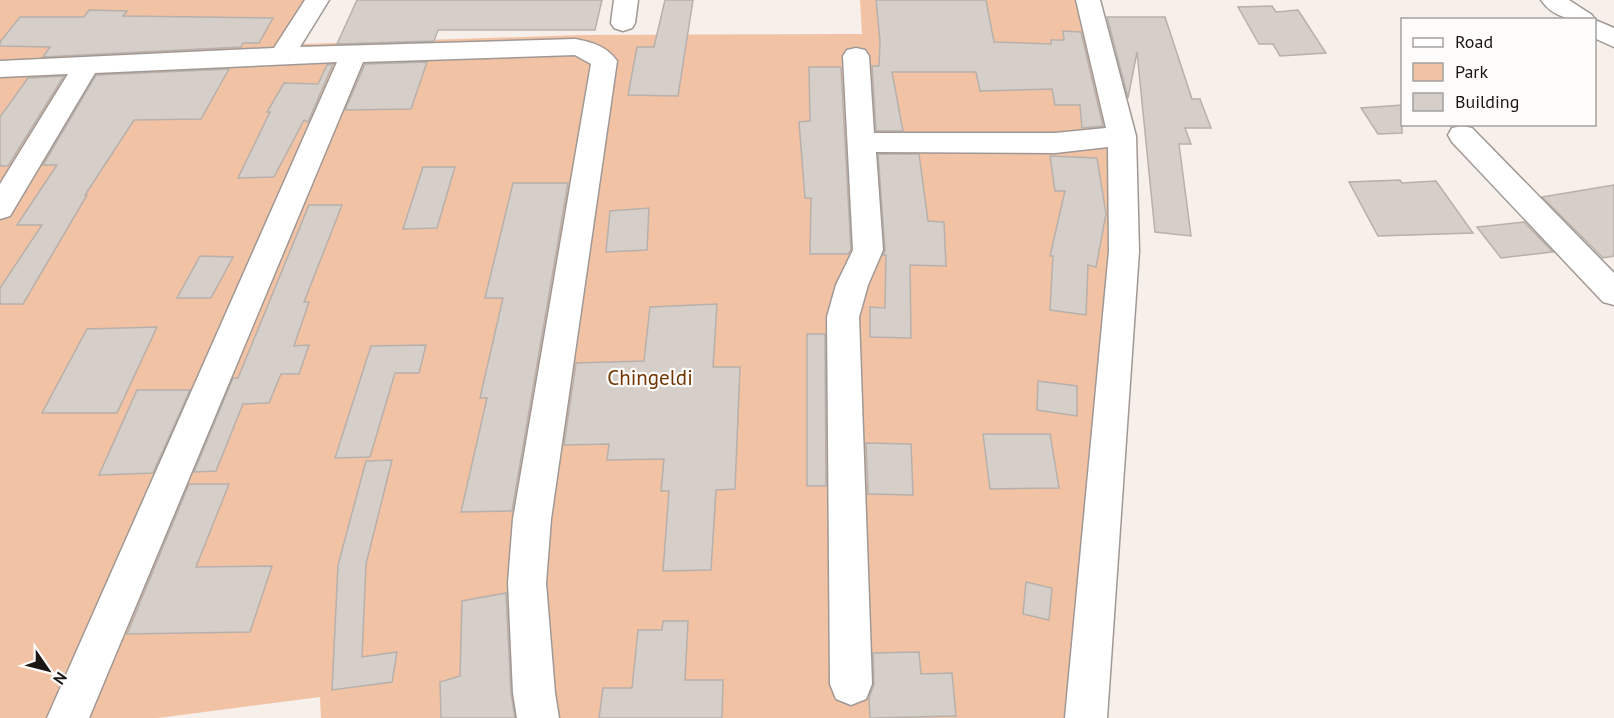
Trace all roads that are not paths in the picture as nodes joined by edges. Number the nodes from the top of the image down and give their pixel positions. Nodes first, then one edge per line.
1 (318, 0) edge
2 (1088, 0) edge
3 (1553, 0) edge
4 (1580, 18) edge
5 (1596, 28) edge
6 (1614, 39) edge
7 (353, 55) junction
8 (282, 56) junction
9 (856, 56) dead end
10 (87, 64) junction
11 (0, 69) edge
12 (1462, 135) dead end
13 (1122, 136) junction
14 (861, 142) junction
15 (0, 208) edge
16 (1614, 293) edge
17 (851, 684) dead end
18 (68, 718) edge
19 (538, 718) edge
20 (1086, 718) edge

1 - 8 street
2 - 13 street
3 - 4 street
5 - 6 street
7 - 8 street
7 - 18 street
7 - 19 street
8 - 10 street
9 - 14 street
10 - 11 street
10 - 15 street
12 - 16 street
13 - 14 street
13 - 20 street
14 - 17 street

